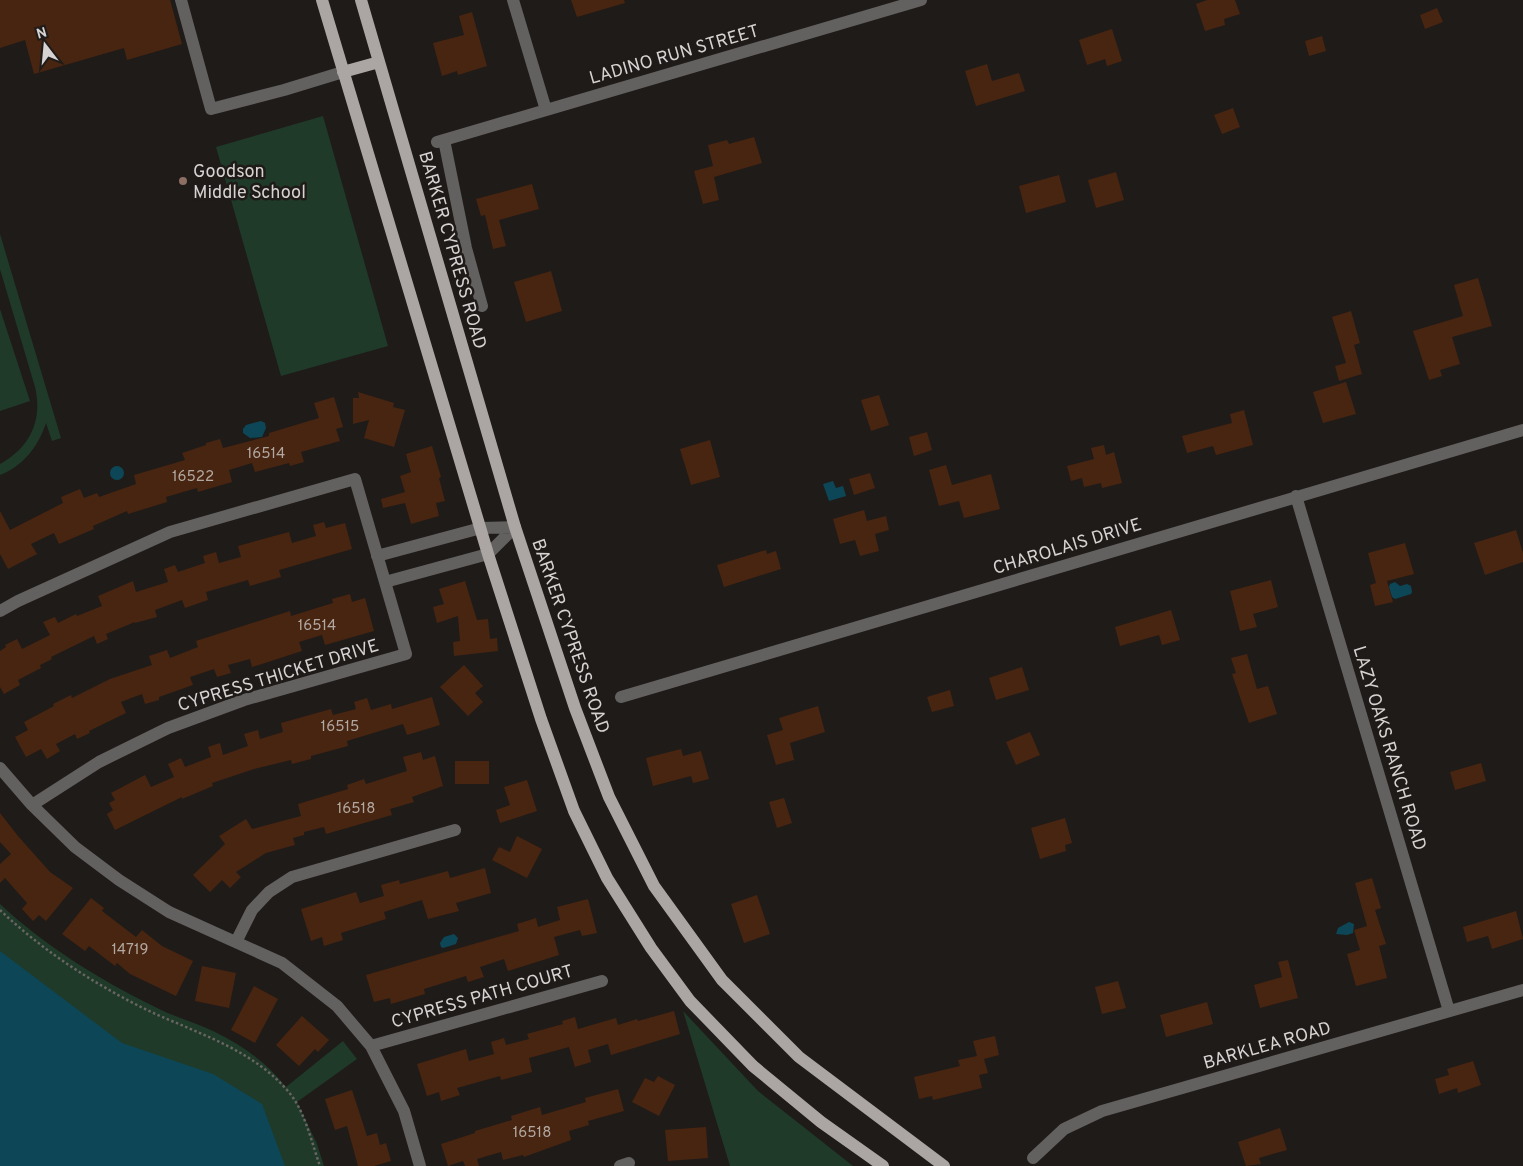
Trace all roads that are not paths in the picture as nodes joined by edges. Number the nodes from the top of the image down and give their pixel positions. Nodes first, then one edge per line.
1 (181, 0) edge
2 (322, 0) edge
3 (361, 0) edge
4 (513, 0) edge
5 (921, 0) edge
6 (379, 62) junction
7 (343, 72) junction
8 (546, 110) junction
9 (482, 306) dead end
10 (1523, 430) edge
11 (1296, 496) junction
12 (516, 527) junction
13 (481, 528) junction
14 (488, 554) junction
15 (377, 556) junction
16 (385, 582) junction
17 (0, 611) edge
18 (621, 697) dead end
19 (0, 768) edge
20 (32, 805) junction
21 (455, 830) dead end
22 (236, 942) junction
23 (602, 981) dead end
24 (1523, 990) edge
25 (1449, 1011) junction
26 (371, 1046) junction
27 (1033, 1158) dead end
28 (420, 1166) edge
29 (883, 1166) edge
30 (944, 1166) edge

1 - 7 street
2 - 7 main road
3 - 6 main road, BARKER CYPRESS ROAD
4 - 8 street
5 - 8 street, LADINO RUN STREET
6 - 7 main road
6 - 12 main road, BARKER CYPRESS ROAD
7 - 13 main road
8 - 9 street, LADINO RUN STREET
10 - 11 street, CHAROLAIS DRIVE
11 - 18 street, CHAROLAIS DRIVE
11 - 25 street, LAZY OAKS RANCH ROAD
12 - 13 street
12 - 14 street
12 - 30 main road, BARKER CYPRESS ROAD
13 - 14 main road
13 - 15 street
14 - 16 street
14 - 29 main road
15 - 16 street
15 - 17 street
16 - 20 street, CYPRESS THICKET DRIVE
19 - 20 street
20 - 22 street
21 - 22 street
22 - 26 street
23 - 26 street, CYPRESS PATH COURT
24 - 25 street, BARKLEA ROAD
25 - 27 street, BARKLEA ROAD
26 - 28 street

